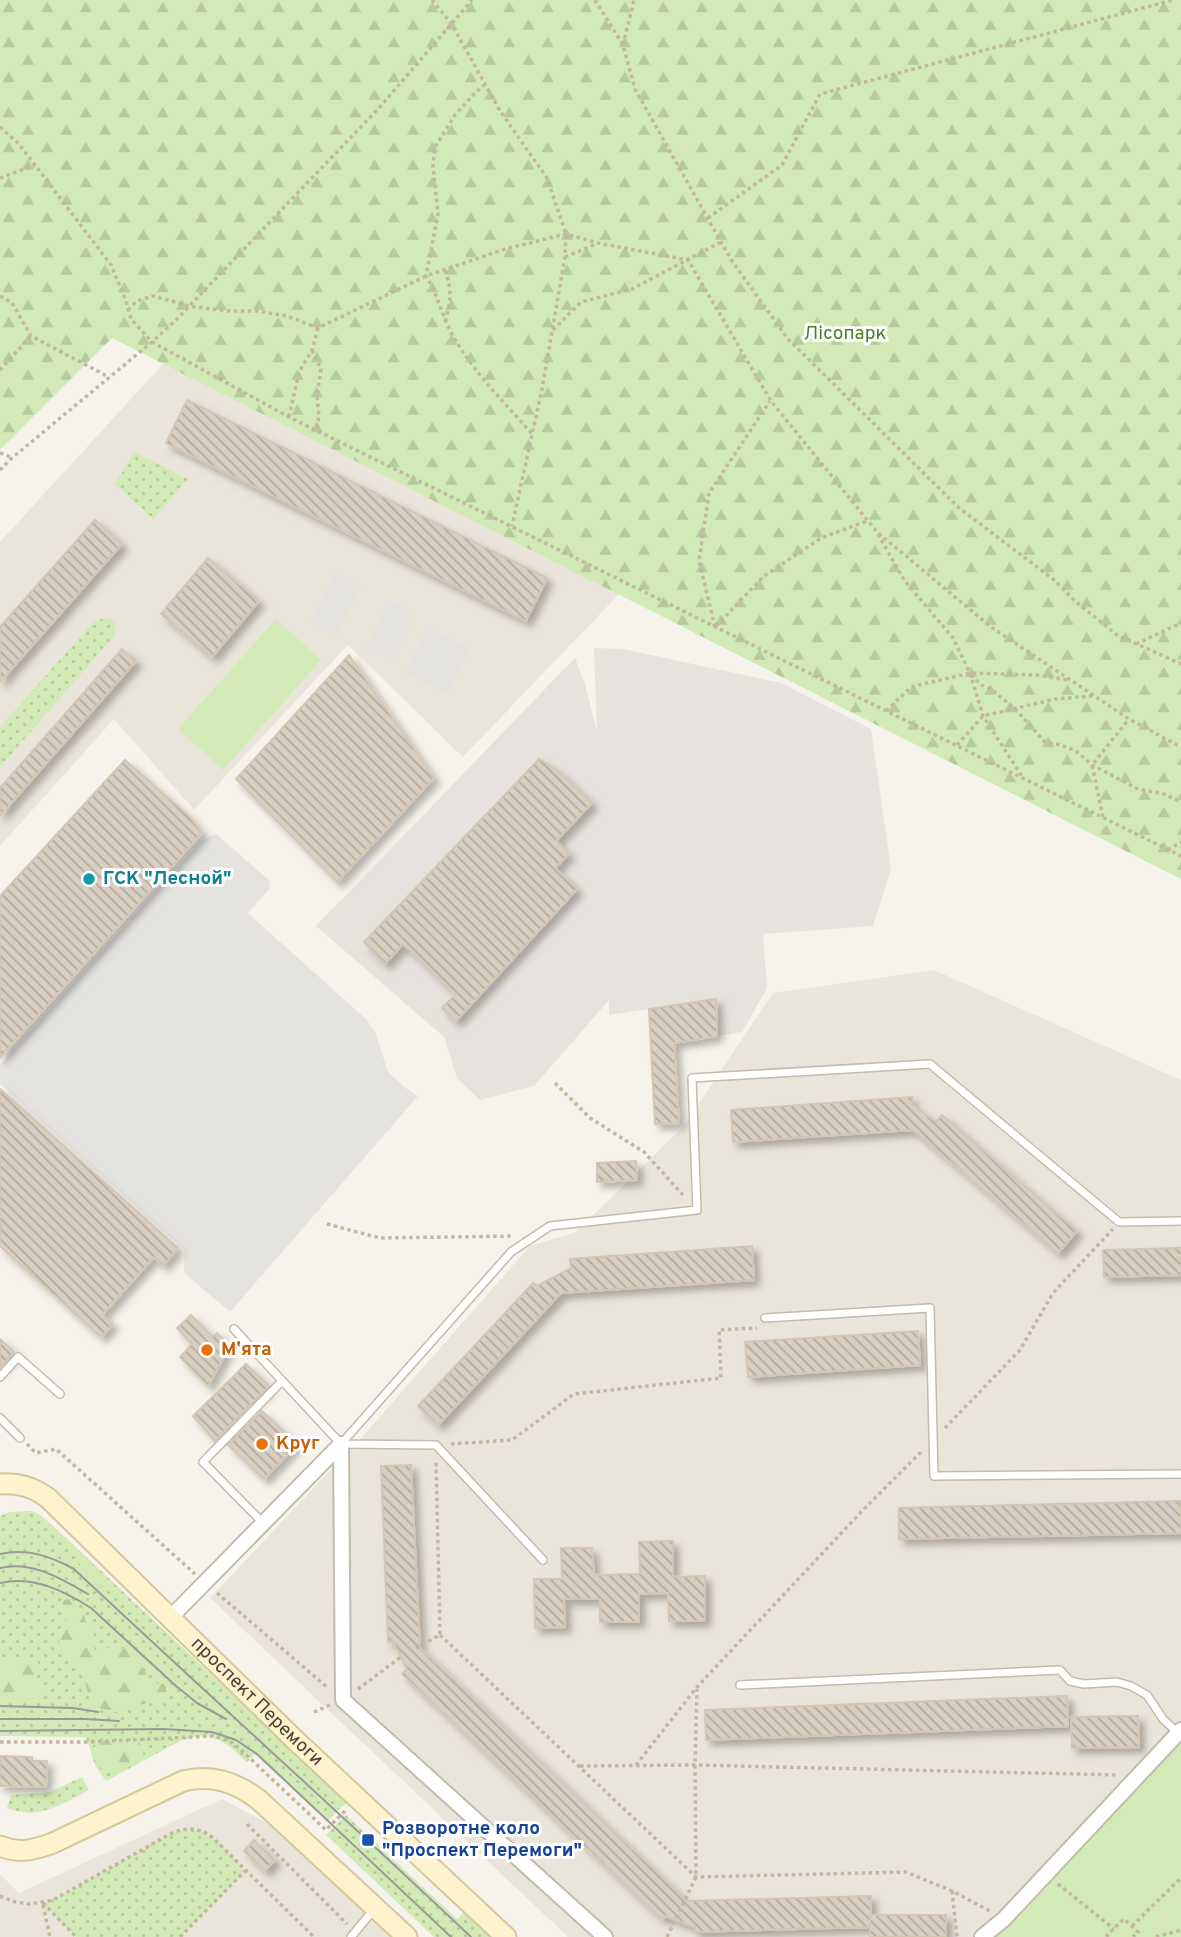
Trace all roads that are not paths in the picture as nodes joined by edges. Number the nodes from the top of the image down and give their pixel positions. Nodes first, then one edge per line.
1 (1181, 1221) edge
2 (765, 1318) dead end
3 (234, 1329) dead end
4 (0, 1377) edge
5 (282, 1381) junction
6 (60, 1394) dead end
7 (0, 1418) edge
8 (20, 1438) road end
9 (341, 1444) junction
10 (1181, 1474) edge
11 (0, 1484) edge
12 (263, 1523) junction
13 (543, 1559) dead end
14 (171, 1617) junction
15 (740, 1685) dead end
16 (1180, 1731) edge
17 (0, 1846) edge
18 (376, 1908) junction
19 (350, 1934) edge
20 (407, 1937) edge
21 (506, 1937) edge
22 (605, 1937) edge
23 (982, 1937) edge

1 - 9 lane
2 - 10 lane
3 - 5 lane
4 - 6 lane
5 - 9 lane
5 - 12 lane
7 - 8 lane
9 - 12 street
9 - 13 lane
9 - 22 street
11 - 14 main road, проспект Перемоги
12 - 14 street
14 - 21 main road, проспект Перемоги
15 - 16 lane
16 - 23 street
17 - 18 main road
18 - 19 lane
18 - 20 main road

